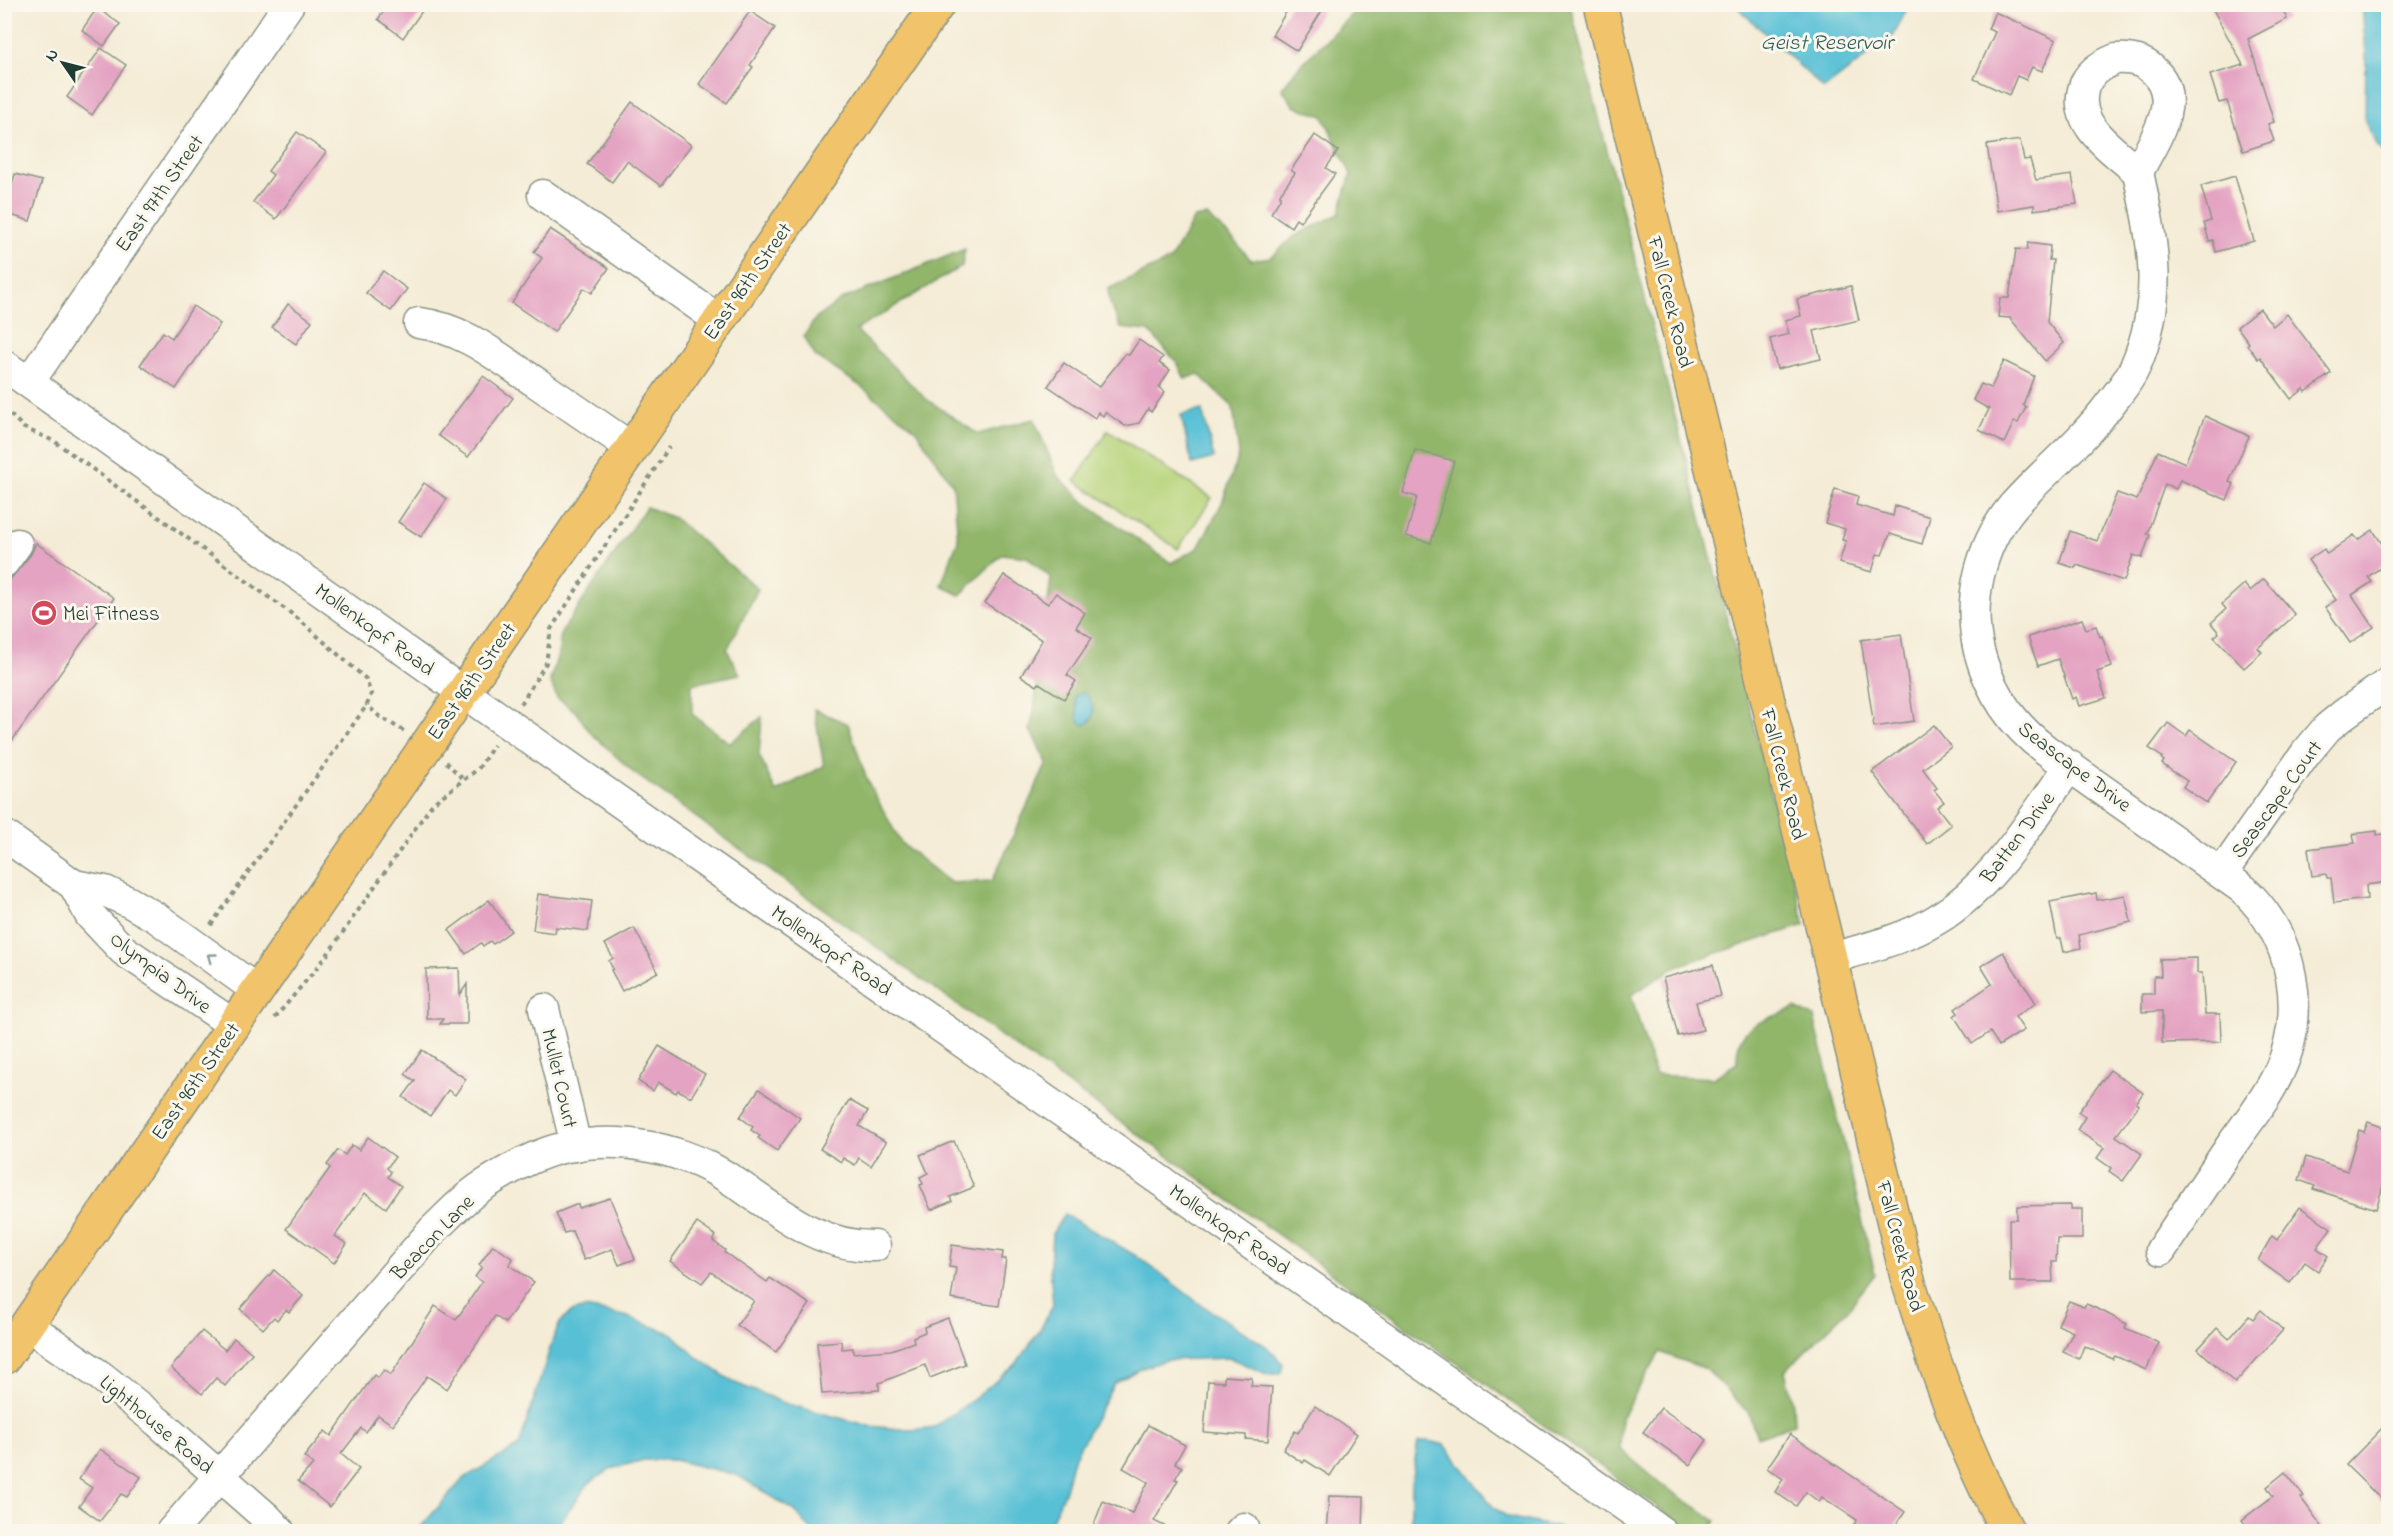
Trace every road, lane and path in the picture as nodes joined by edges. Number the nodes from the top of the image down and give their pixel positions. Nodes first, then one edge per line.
1 (290, 4) edge
2 (938, 4) edge
3 (1600, 4) edge
4 (2138, 172) dead end
5 (543, 195) dead end
6 (720, 321) junction
7 (419, 323) dead end
8 (4, 365) edge
9 (29, 382) junction
10 (4, 408) edge
11 (669, 446) dead end
12 (632, 448) junction
13 (2388, 683) edge
14 (464, 693) junction
15 (367, 705) junction
16 (507, 723) junction
17 (428, 744) junction
18 (2070, 766) junction
19 (464, 780) junction
20 (4, 835) edge
21 (2222, 873) junction
22 (74, 885) junction
23 (196, 946) junction
24 (1829, 959) junction
25 (258, 991) junction
26 (544, 1009) dead end
27 (272, 1022) dead end
28 (234, 1025) junction
29 (576, 1146) junction
30 (875, 1246) dead end
31 (2161, 1250) dead end
32 (27, 1325) junction
33 (4, 1358) edge
34 (220, 1475) junction
35 (171, 1532) edge
36 (279, 1532) edge
37 (1662, 1532) edge
38 (2008, 1532) edge

1 - 9 street, East 97th Street
2 - 6 main road, East 96th Street
3 - 24 main road, Fall Creek Road
4 - 18 street, Seascape Drive
5 - 6 street
6 - 12 main road, East 96th Street
7 - 12 street
8 - 9 street, Mollenkopf Road
9 - 14 street, Mollenkopf Road
10 - 15 path
11 - 16 path
12 - 14 main road, East 96th Street
13 - 21 street, Seascape Court
14 - 16 street, Mollenkopf Road
14 - 17 main road, East 96th Street
15 - 17 path
15 - 23 path
16 - 19 path
16 - 37 street, Mollenkopf Road
17 - 19 path
17 - 25 main road, East 96th Street
18 - 21 street, Seascape Drive
18 - 24 street, Batten Drive
19 - 27 path
20 - 22 street, Olympia Drive
21 - 31 street, Seascape Drive
22 - 23 street, Olympia Drive
22 - 28 street, Olympia Drive
25 -> 23 street, Olympia Drive
24 - 38 main road, Fall Creek Road
25 - 28 main road, East 96th Street
26 - 29 street, Mullet Court
28 - 32 main road, East 96th Street
29 - 30 street, Beacon Lane
29 - 34 street, Beacon Lane
32 - 33 main road, East 96th Street
32 - 34 street, Lighthouse Road
34 - 35 street, Beacon Lane
34 - 36 street, Lighthouse Road

